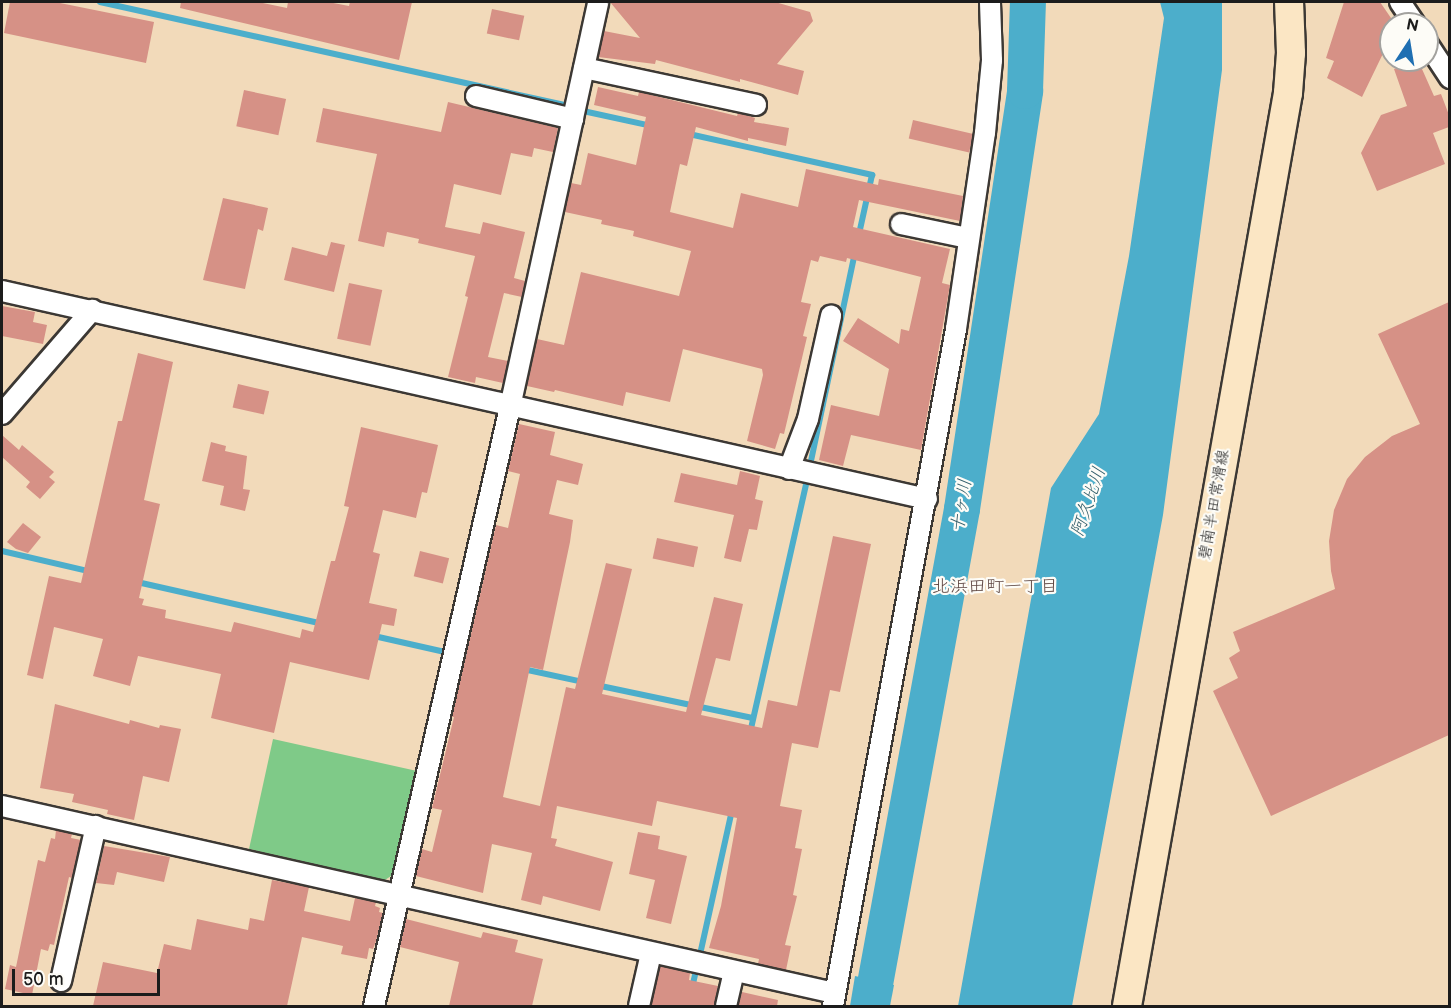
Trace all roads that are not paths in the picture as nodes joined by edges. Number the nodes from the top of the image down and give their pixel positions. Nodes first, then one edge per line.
1 (598, 2) edge
2 (990, 2) edge
3 (1289, 2) edge
4 (1439, 62) edge
5 (584, 68) junction
6 (1449, 78) edge
7 (476, 96) dead end
8 (756, 105) dead end
9 (573, 118) junction
10 (902, 224) dead end
11 (968, 238) junction
12 (2, 291) edge
13 (92, 310) junction
14 (831, 316) dead end
15 (510, 407) junction
16 (2, 414) edge
17 (789, 469) junction
18 (927, 499) junction
19 (2, 806) edge
20 (96, 826) junction
21 (398, 896) junction
22 (651, 953) junction
23 (734, 972) junction
24 (61, 981) dead end
25 (833, 1000) edge
26 (374, 1006) edge
27 (639, 1006) edge
28 (726, 1006) edge
29 (1127, 1006) edge

1 - 5 street
2 - 11 street
3 - 29 main road, 碧南半田常滑線
4 - 6 street
5 - 8 street
5 - 9 street
7 - 9 street
9 - 15 street
10 - 11 street
11 - 18 street
12 - 13 street
13 - 15 street
13 - 16 street
14 - 17 street
15 - 17 street
15 - 21 street
17 - 18 street
18 - 25 street
19 - 20 street
20 - 21 street
20 - 24 street
21 - 22 street
21 - 26 street
22 - 23 street
22 - 27 street
23 - 25 street
23 - 28 street

